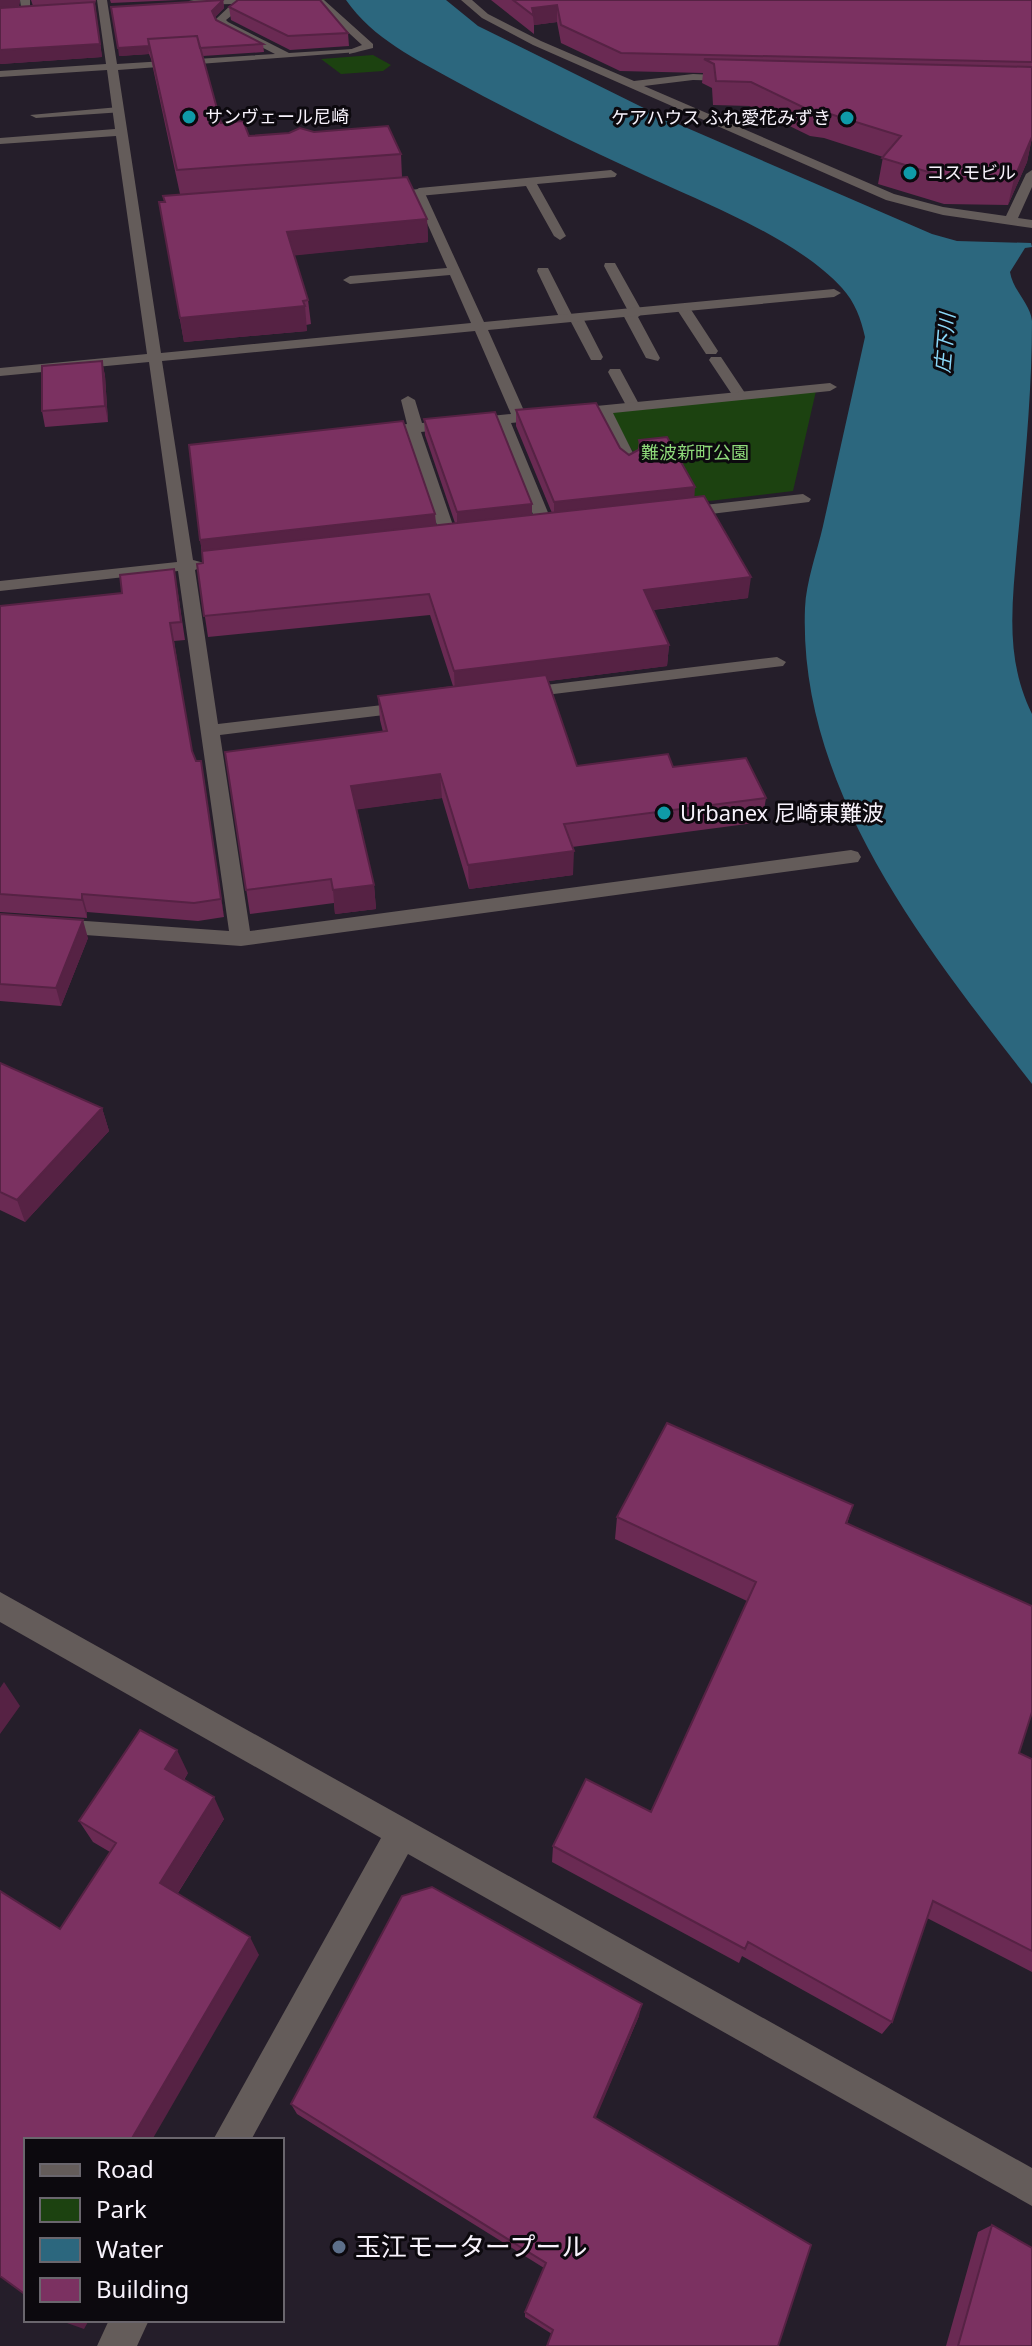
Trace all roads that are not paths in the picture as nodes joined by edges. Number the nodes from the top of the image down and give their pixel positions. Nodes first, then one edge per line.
1 (25, 0) edge
2 (243, 0) edge
3 (318, 0) edge
4 (466, 0) edge
5 (180, 4) edge
6 (103, 7) edge
7 (43, 13) edge
8 (27, 14) junction
9 (14, 15) edge
10 (285, 55) junction
11 (113, 66) junction
12 (0, 74) edge
13 (739, 79) edge
14 (636, 83) junction
15 (119, 110) junction
16 (36, 115) dead end
17 (123, 132) junction
18 (0, 141) edge
19 (611, 174) dead end
20 (1032, 174) edge
21 (530, 182) junction
22 (419, 192) junction
23 (372, 196) edge
24 (1010, 221) junction
25 (1032, 224) edge
26 (560, 236) dead end
27 (610, 266) dead end
28 (455, 271) junction
29 (543, 271) dead end
30 (350, 280) dead end
31 (834, 293) dead end
32 (683, 308) junction
33 (632, 313) junction
34 (572, 319) junction
35 (481, 328) junction
36 (596, 357) dead end
37 (154, 358) junction
38 (653, 358) dead end
39 (0, 372) edge
40 (615, 372) dead end
41 (830, 387) dead end
42 (740, 396) junction
43 (408, 400) dead end
44 (633, 406) junction
45 (604, 409) junction
46 (520, 417) junction
47 (502, 419) junction
48 (414, 428) junction
49 (355, 434) edge
50 (630, 463) edge
51 (803, 499) dead end
52 (654, 516) edge
53 (546, 527) edge
54 (448, 537) edge
55 (217, 562) edge
56 (186, 565) junction
57 (0, 586) edge
58 (777, 662) dead end
59 (497, 696) edge
60 (434, 704) edge
61 (212, 730) junction
62 (851, 857) dead end
63 (0, 922) edge
64 (241, 939) junction
65 (0, 1606) edge
66 (402, 1833) junction
67 (232, 2138) edge
68 (1032, 2188) edge
69 (129, 2322) edge
70 (116, 2346) edge

1 - 8 street
2 - 5 street
2 - 10 street
3 - 10 street
4 - 14 street
6 - 11 street
7 - 8 street
8 - 9 street
10 - 11 street
11 - 12 street
11 - 15 street
13 - 14 street
14 - 24 street
15 - 16 street
15 - 17 street
17 - 18 street
17 - 37 street
19 - 21 street
20 - 24 street
21 - 22 street
21 - 26 street
22 - 23 street
22 - 28 street
24 - 25 street
27 - 33 street
28 - 30 street
28 - 35 street
29 - 34 street
31 - 32 street
32 - 33 street
32 - 42 street
33 - 34 street
33 - 38 street
34 - 35 street
34 - 36 street
35 - 37 street
35 - 46 street
37 - 39 street
37 - 56 street
40 - 44 street
41 - 42 street
42 - 44 street
43 - 48 street
44 - 45 street
45 - 46 street
45 - 50 street
46 - 47 street
47 - 48 street
47 - 53 street
48 - 49 street
48 - 54 street
51 - 52 street
55 - 56 street
56 - 57 street
56 - 61 street
58 - 59 street
60 - 61 street
61 - 64 street
62 - 64 street
63 - 64 street
65 - 66 street
66 - 67 street
66 - 68 street
69 - 70 street

